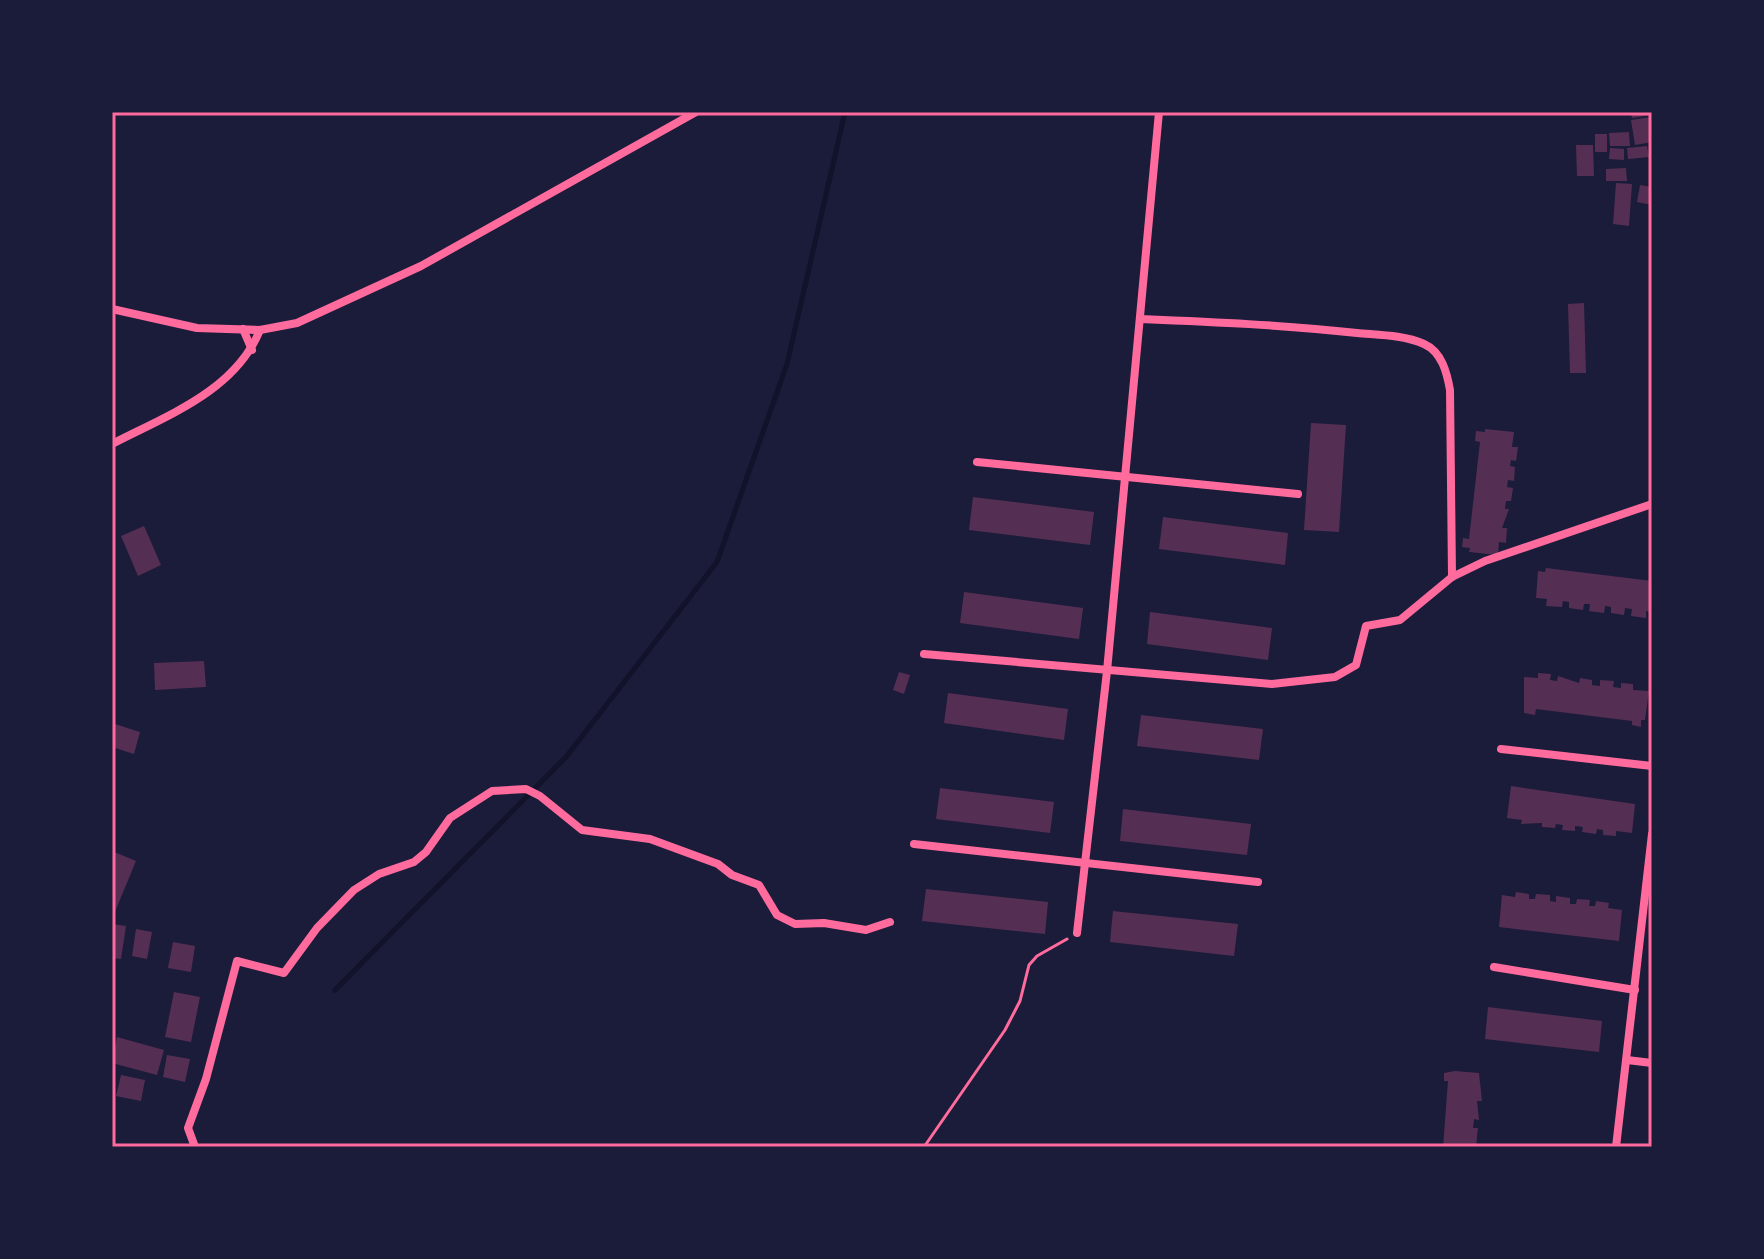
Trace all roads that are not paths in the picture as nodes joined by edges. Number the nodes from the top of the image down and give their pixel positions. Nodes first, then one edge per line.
1 (696, 112) edge
2 (1159, 112) edge
3 (112, 309) edge
4 (1140, 319) junction
5 (243, 329) junction
6 (260, 330) junction
7 (252, 350) junction
8 (112, 444) edge
9 (977, 462) dead end
10 (1125, 476) junction
11 (1298, 494) dead end
12 (1652, 504) edge
13 (1452, 577) junction
14 (924, 654) dead end
15 (1107, 671) junction
16 (1501, 749) dead end
17 (1652, 766) edge
18 (1652, 834) edge
19 (914, 844) dead end
20 (1085, 864) junction
21 (1258, 882) dead end
22 (890, 922) dead end
23 (1077, 933) road end
24 (1494, 967) dead end
25 (1635, 990) junction
26 (1627, 1060) junction
27 (1652, 1063) edge
28 (195, 1147) edge
29 (1616, 1147) edge

1 - 6 street
2 - 4 street
3 - 5 street
4 - 10 street
4 - 13 street
5 - 6 street
5 - 7 street
6 - 7 street
7 - 8 street
9 - 10 street
10 - 11 street
10 - 15 street
12 - 13 street
13 - 15 street
14 - 15 street
15 - 20 street
16 - 17 street
18 - 25 street
19 - 20 street
20 - 21 street
20 - 23 street
22 - 28 street
24 - 25 street
25 - 26 street
26 - 27 street
26 - 29 street

